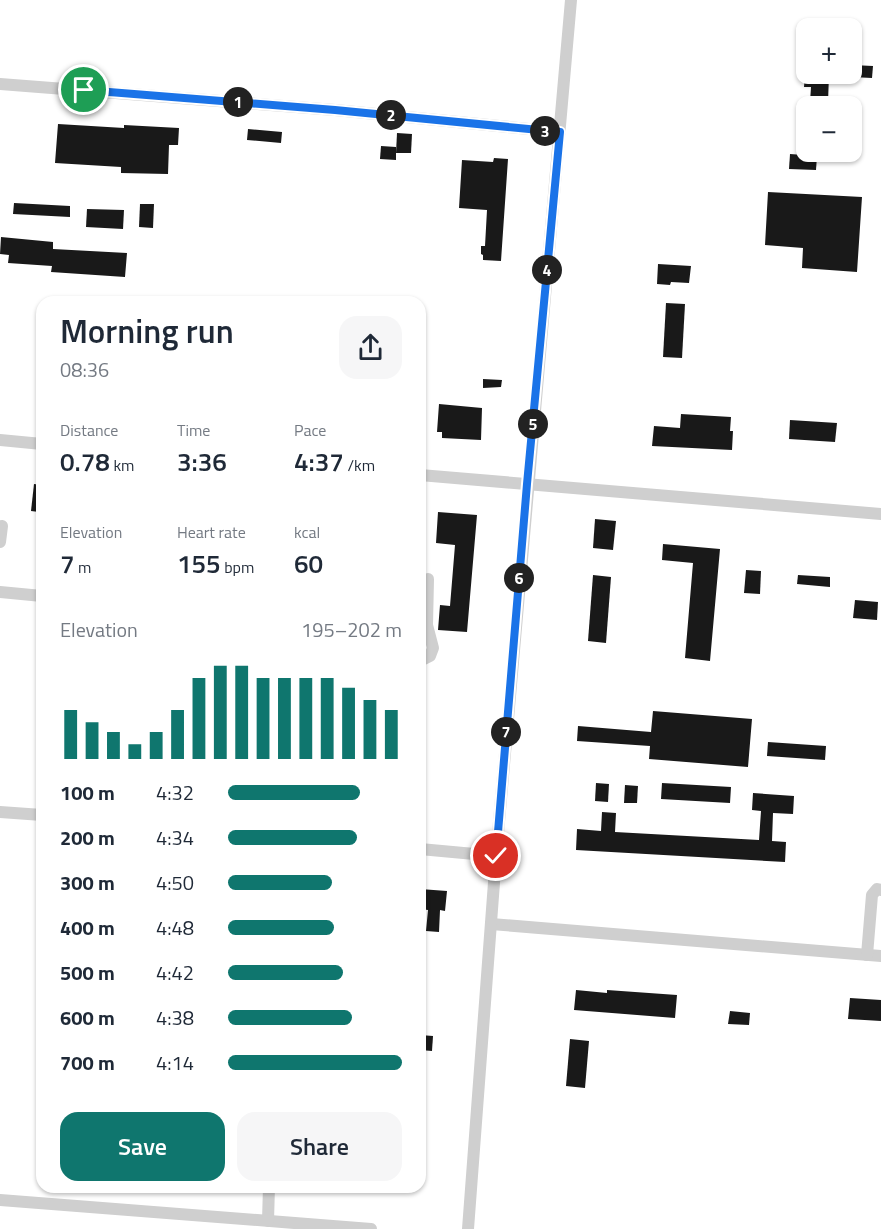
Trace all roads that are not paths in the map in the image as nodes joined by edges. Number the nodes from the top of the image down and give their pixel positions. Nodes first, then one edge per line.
1 (571, 0) edge
2 (0, 84) edge
3 (560, 132) junction
4 (0, 440) edge
5 (36, 443) edge
6 (426, 476) edge
7 (527, 484) junction
8 (881, 514) edge
9 (2, 525) dead end
10 (0, 542) edge
11 (428, 579) dead end
12 (0, 592) edge
13 (36, 595) edge
14 (426, 657) edge
15 (0, 812) edge
16 (36, 815) edge
17 (426, 850) edge
18 (496, 856) junction
19 (881, 890) edge
20 (491, 924) junction
21 (867, 955) junction
22 (881, 956) edge
23 (269, 1193) edge
24 (0, 1200) edge
25 (268, 1221) junction
26 (371, 1229) edge
27 (468, 1229) edge

1 - 3 lane
2 - 3 lane
3 - 7 lane
4 - 5 lane
6 - 7 lane
7 - 8 lane
7 - 18 lane
9 - 10 lane
11 - 14 lane
12 - 13 lane
15 - 16 lane
17 - 18 lane
18 - 20 lane
19 - 21 lane
20 - 21 lane
20 - 27 lane
21 - 22 lane
23 - 25 lane
24 - 25 lane
25 - 26 lane

